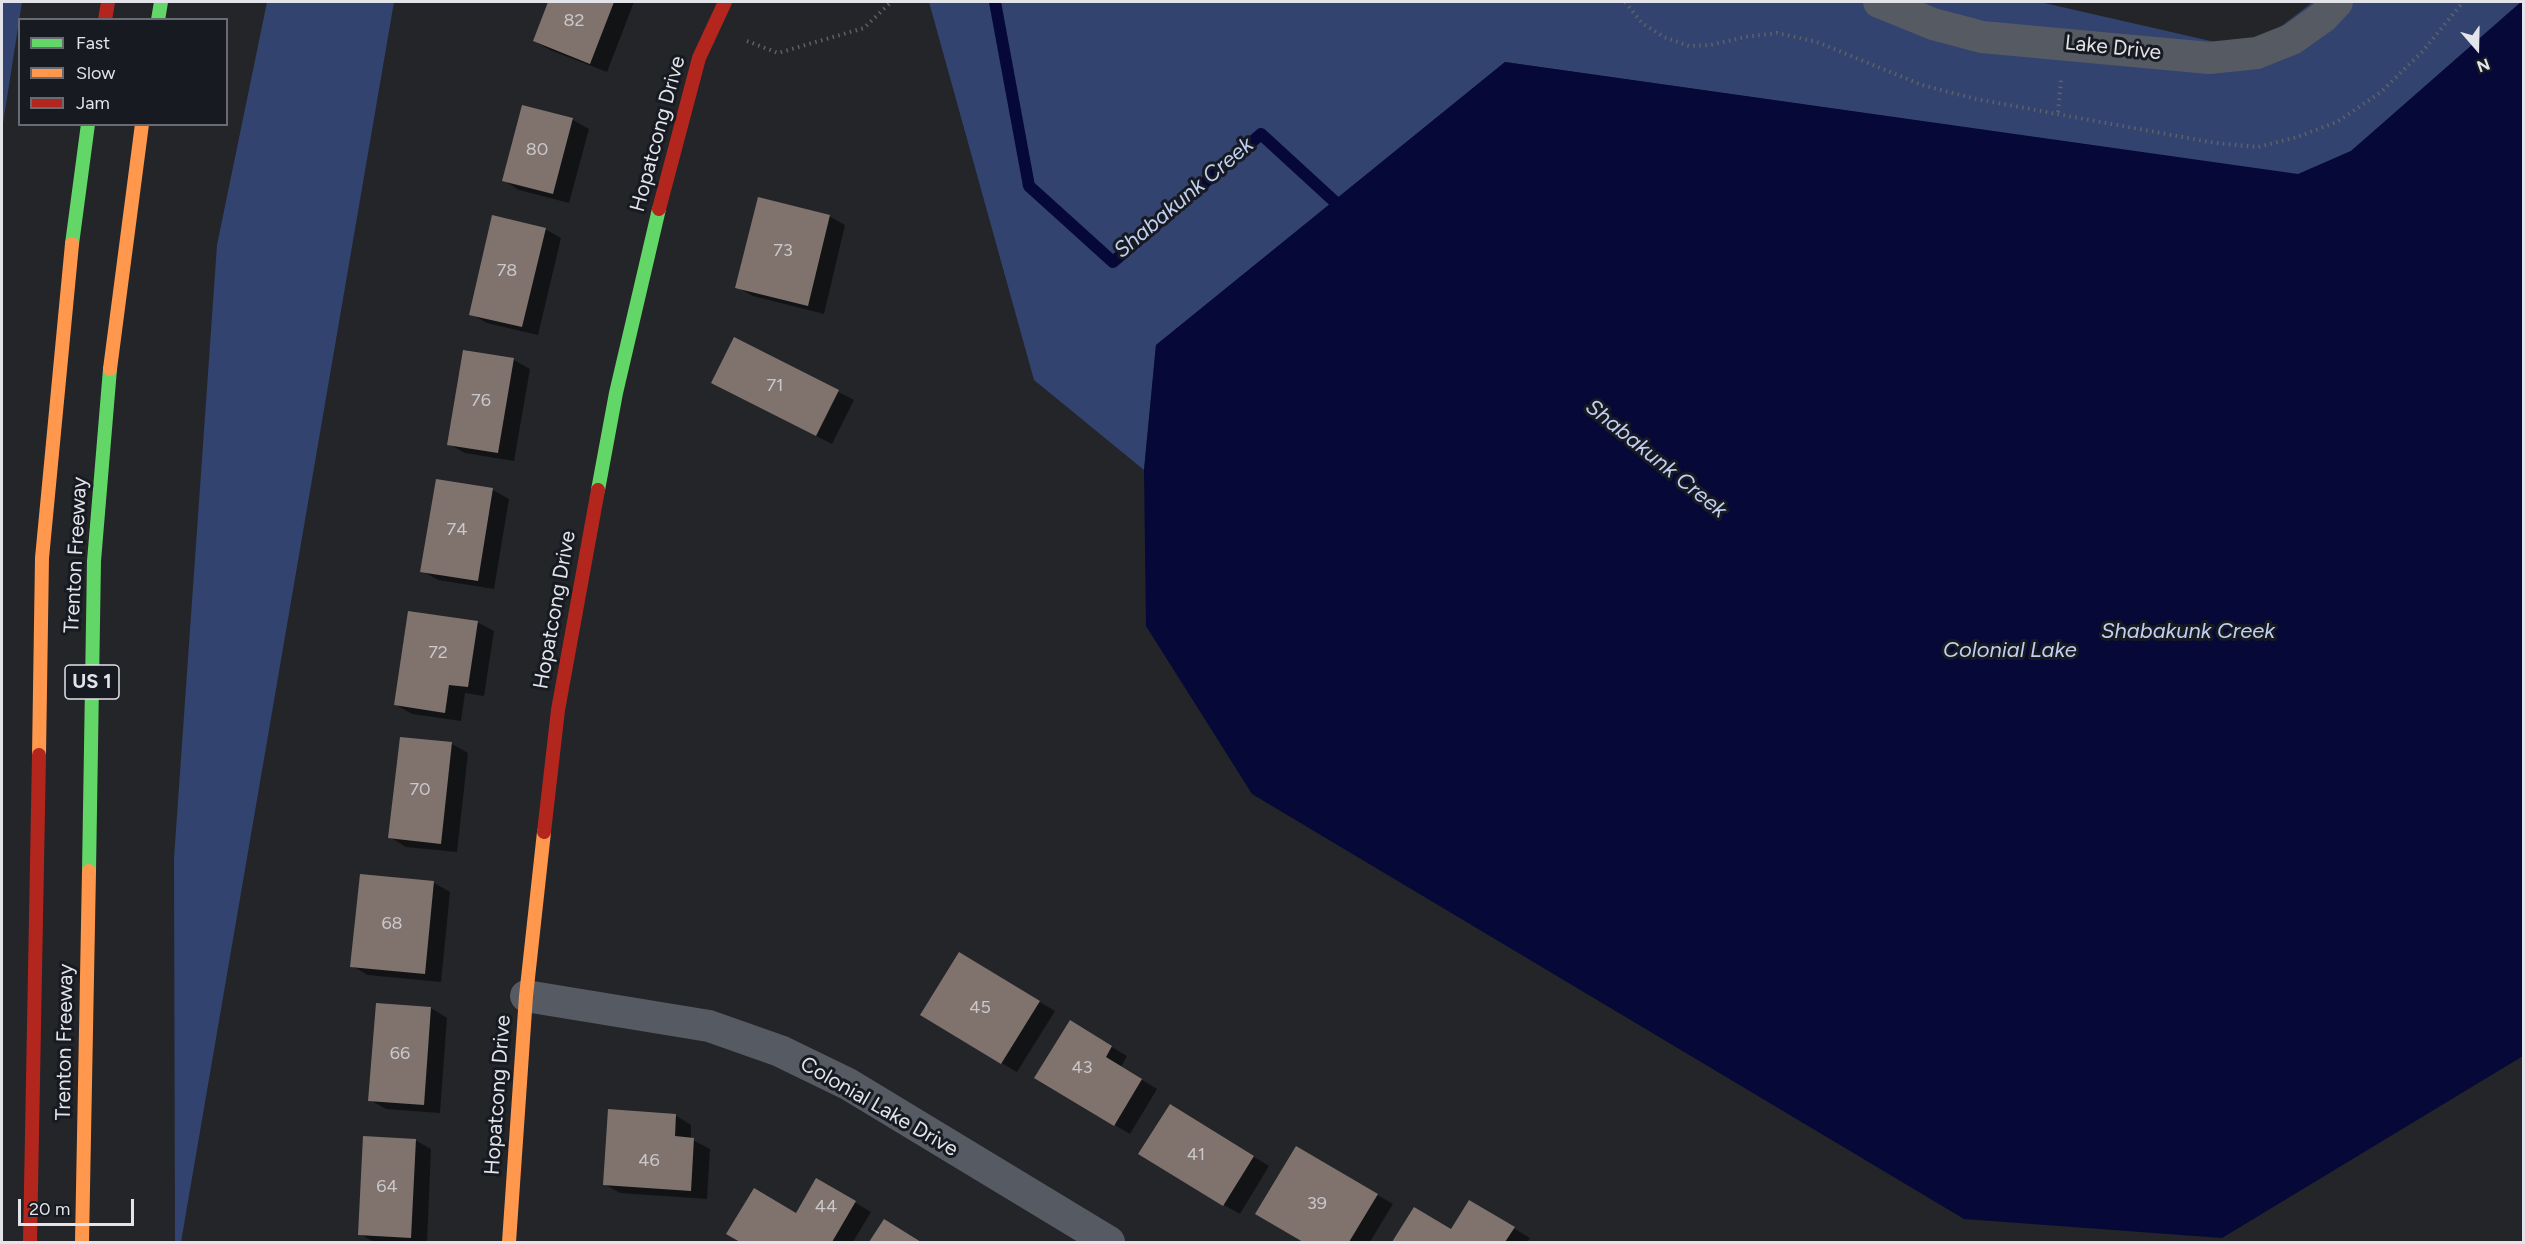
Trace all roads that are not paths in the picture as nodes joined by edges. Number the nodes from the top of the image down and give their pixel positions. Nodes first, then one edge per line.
1 (108, 2) edge
2 (161, 2) edge
3 (725, 2) edge
4 (1880, 2) edge
5 (2337, 2) edge
6 (105, 18) edge
7 (158, 18) edge
8 (88, 126) edge
9 (142, 126) edge
10 (526, 996) junction
11 (30, 1242) edge
12 (82, 1242) edge
13 (509, 1242) edge
14 (1109, 1242) edge

1 - 6 main road
2 - 7 main road
3 - 10 main road, Hopatcong Drive
4 - 5 street, Lake Drive
8 - 11 main road, Trenton Freeway / US 1
9 - 12 main road, Trenton Freeway / US 1
10 - 13 main road, Hopatcong Drive
10 - 14 street, Colonial Lake Drive

